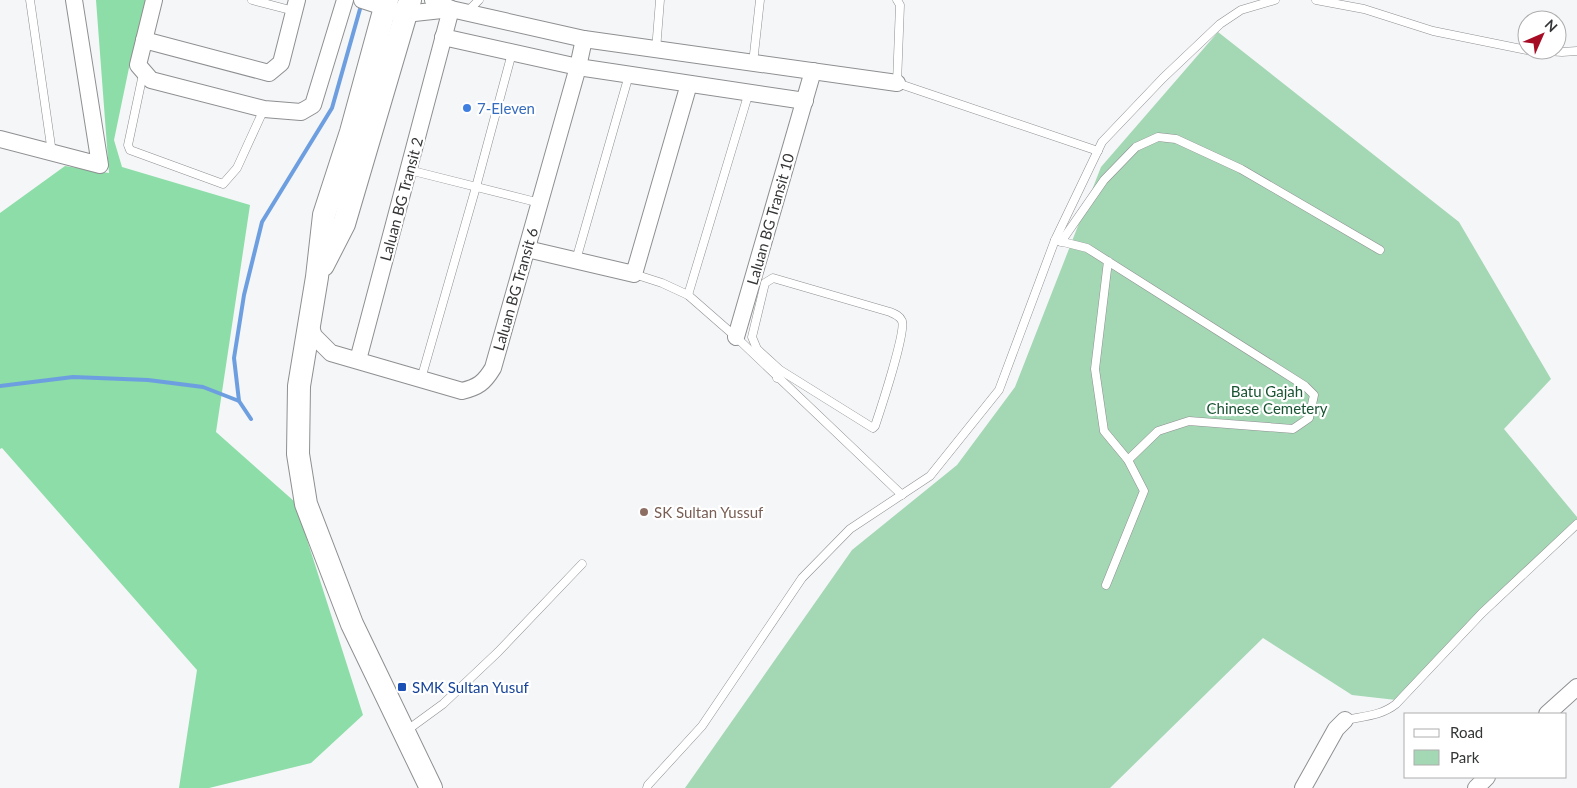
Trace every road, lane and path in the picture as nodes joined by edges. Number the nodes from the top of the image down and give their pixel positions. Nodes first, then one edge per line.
1 (30, 0) edge
2 (74, 0) edge
3 (154, 0) edge
4 (252, 0) edge
5 (345, 0) edge
6 (362, 0) edge
7 (433, 0) edge
8 (479, 0) edge
9 (660, 0) edge
10 (760, 0) edge
11 (897, 0) edge
12 (1275, 0) edge
13 (1316, 0) edge
14 (397, 5) edge
15 (296, 6) edge
16 (459, 11) junction
17 (443, 37) junction
18 (584, 39) junction
19 (144, 40) junction
20 (1517, 48) edge
21 (656, 50) junction
22 (512, 53) junction
23 (753, 63) junction
24 (578, 67) junction
25 (144, 72) junction
26 (813, 72) junction
27 (630, 75) junction
28 (897, 83) junction
29 (689, 84) junction
30 (749, 92) junction
31 (805, 101) junction
32 (264, 109) junction
33 (0, 139) edge
34 (1098, 152) junction
35 (52, 153) junction
36 (408, 170) junction
37 (476, 187) junction
38 (540, 203) junction
39 (1058, 241) junction
40 (527, 249) junction
41 (1380, 250) dead end
42 (576, 260) junction
43 (1108, 261) junction
44 (634, 274) junction
45 (688, 295) junction
46 (309, 322) junction
47 (736, 337) junction
48 (331, 353) junction
49 (358, 360) junction
50 (301, 374) junction
51 (778, 374) junction
52 (421, 379) junction
53 (1128, 460) junction
54 (902, 495) junction
55 (1577, 524) edge
56 (582, 564) dead end
57 (1106, 585) dead end
58 (1577, 687) edge
59 (1548, 713) edge
60 (1345, 720) joint
61 (404, 732) junction
62 (1486, 778) edge
63 (431, 788) edge
64 (647, 788) edge
65 (1303, 788) edge
66 (1476, 788) edge

1 - 35 lane
2 - 35 street
3 - 19 street
4 - 15 lane
5 - 32 street
6 - 14 street
7 - 16 street
8 - 16 lane
9 - 21 lane
10 - 23 lane
11 - 28 lane
12 - 34 lane
13 - 20 lane
14 - 16 street
14 - 46 main road
15 - 19 street
16 - 17 street, Laluan BG Transit 2
16 - 18 street
17 - 22 street
17 - 36 street, Laluan BG Transit 2
18 - 21 street
18 - 24 street, Laluan BG Transit 6
19 - 25 street
21 - 23 street
22 - 24 street
22 - 37 lane
23 - 26 street
24 - 27 street
24 - 38 street, Laluan BG Transit 6
25 - 32 street
25 - 32 lane
26 - 28 street
26 - 31 street, Laluan BG Transit 10
27 - 29 street
27 - 42 lane
28 - 34 lane
29 - 30 street
29 - 44 street
30 - 31 street
30 - 45 lane
31 - 47 street, Laluan BG Transit 10
33 - 35 street
34 - 39 lane
36 - 37 lane
36 - 49 street, Laluan BG Transit 2
37 - 38 lane
37 - 52 lane
38 - 40 street, Laluan BG Transit 6
39 - 41 lane
39 - 43 lane
39 - 54 lane
40 - 42 street
40 - 52 street, Laluan BG Transit 6
42 - 44 street
43 - 53 lane
43 - 53 lane
44 - 45 lane
45 - 47 lane
46 - 48 street
46 - 50 main road
47 - 51 lane
48 - 49 street, Laluan BG Transit 6
48 - 50 street
49 - 52 street, Laluan BG Transit 6
50 - 61 main road
51 - 51 lane
51 - 54 lane
53 - 57 lane
54 - 64 lane
55 - 60 lane
56 - 61 lane
58 - 59 street
60 - 65 street
61 - 63 main road
62 - 66 street

